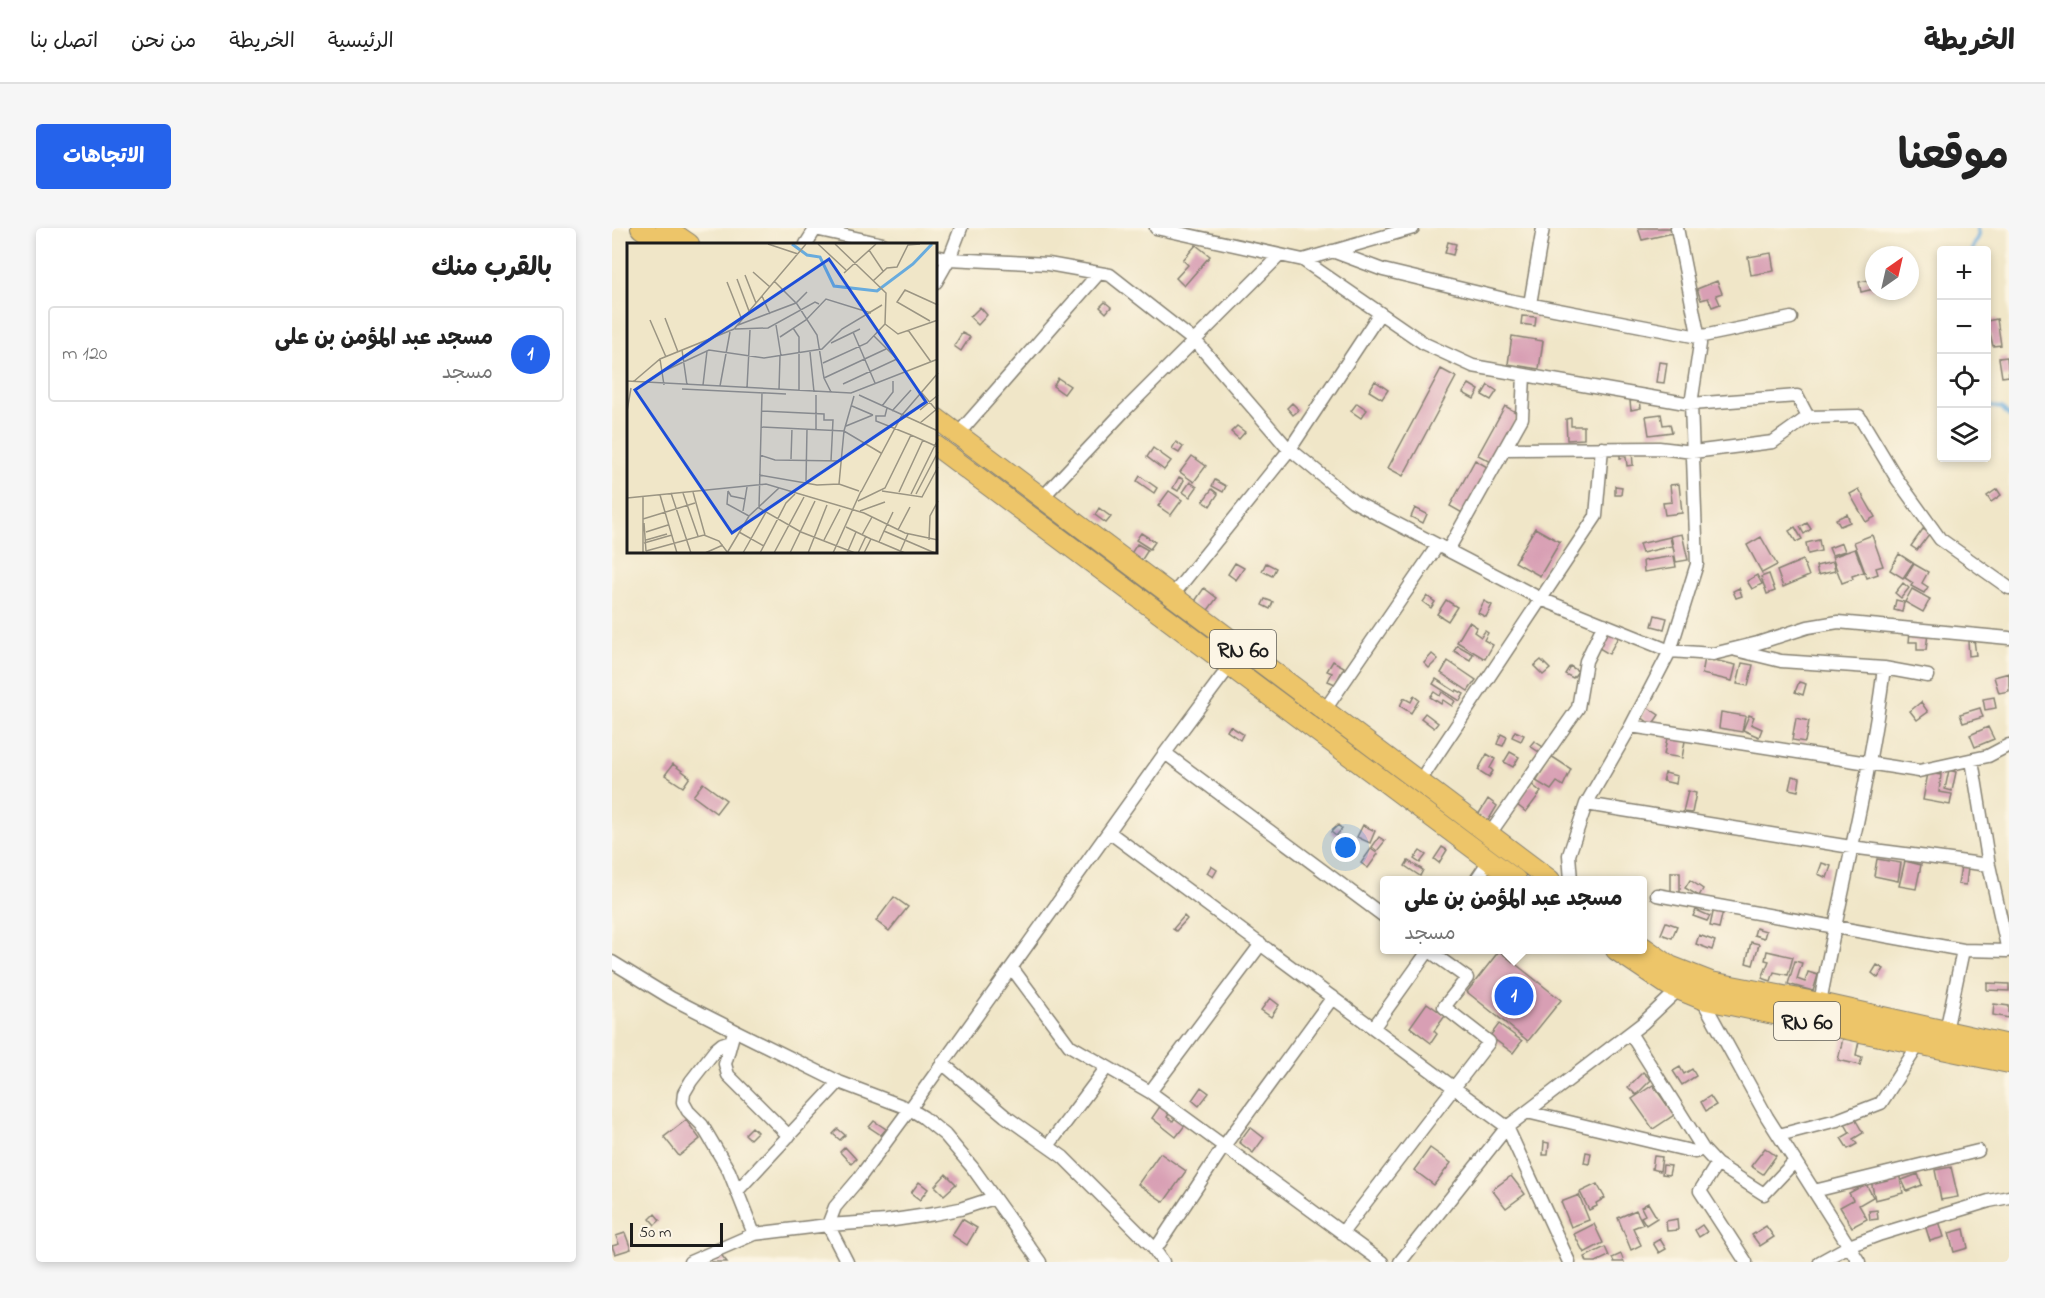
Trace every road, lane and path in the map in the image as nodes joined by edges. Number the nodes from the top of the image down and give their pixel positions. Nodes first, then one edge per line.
1 (641, 228) edge
2 (666, 228) edge
3 (961, 228) edge
4 (1156, 228) edge
5 (1413, 228) edge
6 (1544, 228) edge
7 (1677, 228) edge
8 (816, 229) edge
9 (1375, 234) edge
10 (662, 243) edge
11 (688, 243) edge
12 (807, 243) edge
13 (879, 243) edge
14 (1332, 251) junction
15 (1280, 255) junction
16 (938, 256) edge
17 (949, 259) junction
18 (1303, 260) junction
19 (1099, 273) junction
20 (938, 278) edge
21 (1530, 304) junction
22 (1380, 313) junction
23 (1791, 318) dead end
24 (1698, 338) junction
25 (1194, 340) junction
26 (1524, 375) junction
27 (1691, 404) junction
28 (1808, 417) junction
29 (938, 419) edge
30 (958, 434) junction
31 (1602, 448) junction
32 (938, 449) edge
33 (1290, 449) junction
34 (1505, 449) junction
35 (1693, 452) junction
36 (1042, 498) junction
37 (1443, 548) junction
38 (2009, 588) edge
39 (1172, 596) junction
40 (1541, 599) junction
41 (1604, 624) junction
42 (2009, 638) edge
43 (1733, 649) junction
44 (1670, 651) junction
45 (1229, 667) junction
46 (1884, 668) junction
47 (1928, 676) dead end
48 (1324, 711) junction
49 (1631, 726) junction
50 (2009, 744) edge
51 (1165, 753) junction
52 (1972, 760) junction
53 (1869, 762) junction
54 (1419, 782) junction
55 (1586, 804) junction
56 (1109, 832) junction
57 (1489, 835) junction
58 (1851, 847) junction
59 (1489, 861) junction
60 (1989, 865) junction
61 (1479, 876) edge
62 (1510, 876) edge
63 (1545, 876) edge
64 (1571, 876) edge
65 (1657, 895) dead end
66 (1380, 913) edge
67 (1834, 926) junction
68 (1261, 944) junction
69 (1647, 950) edge
70 (1963, 950) junction
71 (1426, 954) edge
72 (1434, 954) edge
73 (1622, 954) edge
74 (612, 963) edge
75 (1012, 968) junction
76 (1678, 990) junction
77 (1333, 997) junction
78 (1702, 999) junction
79 (1820, 1004) junction
80 (1374, 1027) junction
81 (1946, 1031) junction
82 (1630, 1033) junction
83 (733, 1036) junction
84 (1919, 1044) junction
85 (2009, 1045) edge
86 (942, 1063) junction
87 (2009, 1064) edge
88 (1107, 1067) junction
89 (839, 1082) junction
90 (1454, 1088) junction
91 (1150, 1092) junction
92 (910, 1109) junction
93 (1527, 1112) junction
94 (1507, 1127) junction
95 (1779, 1135) junction
96 (789, 1136) junction
97 (1048, 1146) junction
98 (1224, 1146) junction
99 (1703, 1149) junction
100 (1978, 1151) dead end
101 (1795, 1161) junction
102 (1718, 1164) junction
103 (738, 1190) junction
104 (1814, 1191) junction
105 (2009, 1197) edge
106 (994, 1198) junction
107 (828, 1225) junction
108 (1342, 1233) junction
109 (754, 1234) junction
110 (1849, 1246) junction
111 (1155, 1250) junction
112 (690, 1262) edge
113 (847, 1262) edge
114 (1040, 1262) edge
115 (1163, 1262) edge
116 (1382, 1262) edge
117 (1400, 1262) edge
118 (1569, 1262) edge
119 (1746, 1262) edge
120 (1820, 1262) edge
121 (1858, 1262) edge

1 - 10 main road
2 - 11 main road
3 - 17 street
4 - 15 street
5 - 9 street
6 - 21 street
7 - 24 street
8 - 12 street
8 - 13 street
9 - 14 street
14 - 18 street
14 - 21 street
15 - 18 street
15 - 25 street
16 - 17 street
17 - 19 street
17 - 20 street
18 - 22 street
19 - 25 street
19 - 30 street
21 - 24 street
22 - 26 street
22 - 33 street
23 - 24 street
24 - 27 street
25 - 33 street
25 - 36 street
26 - 27 street
26 - 34 street
27 - 28 street
27 - 35 street
28 - 35 street
28 - 38 street
29 - 30 main road, RN 60
30 - 36 main road, RN 60
31 - 34 street
31 - 35 street
31 - 40 street
32 - 45 main road, RN 60
33 - 37 street
33 - 39 street
34 - 37 street
35 - 44 street
36 - 39 main road, RN 60
37 - 40 street
37 - 48 street
39 - 48 main road, RN 60
40 - 41 street
40 - 54 street
41 - 44 street
41 - 57 street
42 - 43 street
43 - 44 street
43 - 46 street
44 - 49 street
45 - 51 street
45 - 59 main road, RN 60
46 - 47 street
46 - 53 street
48 - 54 main road, RN 60
49 - 53 street
49 - 55 street
50 - 52 street
51 - 56 street
51 - 66 street
52 - 53 street
52 - 60 street
53 - 58 street
54 - 57 main road, RN 60
55 - 58 street
55 - 64 street
56 - 68 street
56 - 75 street
57 - 63 main road, RN 60
58 - 60 street
58 - 67 street
59 - 61 street
59 - 62 main road, RN 60
60 - 70 street
65 - 67 street
67 - 70 street
67 - 79 street
68 - 77 street
68 - 91 street
69 - 79 main road, RN 60
70 - 81 street
71 - 80 street
72 - 90 street
73 - 76 main road, RN 60
74 - 83 street
75 - 86 street
75 - 88 street
76 - 78 main road, RN 60
76 - 82 street
77 - 80 street
77 - 98 street
78 - 84 main road, RN 60
78 - 95 street
79 - 81 main road, RN 60
80 - 90 street
81 - 85 main road, RN 60
82 - 93 street
82 - 99 street
83 - 89 street
83 - 96 street
83 - 103 street
84 - 87 main road, RN 60
84 - 95 street
86 - 92 street
86 - 97 street
88 - 91 street
88 - 97 street
89 - 92 street
89 - 96 street
90 - 94 street
90 - 108 street
91 - 98 street
92 - 106 street
92 - 107 street
93 - 94 street
93 - 99 street
94 - 117 street
94 - 118 street
95 - 101 street
96 - 103 street
97 - 111 street
98 - 108 street
98 - 111 street
99 - 102 street
100 - 104 street
101 - 102 street
101 - 104 street
102 - 119 street
103 - 109 street
104 - 110 street
105 - 110 street
106 - 107 street
106 - 114 street
107 - 109 street
107 - 113 street
108 - 116 street
109 - 112 street
110 - 120 street
110 - 121 street
111 - 115 street

